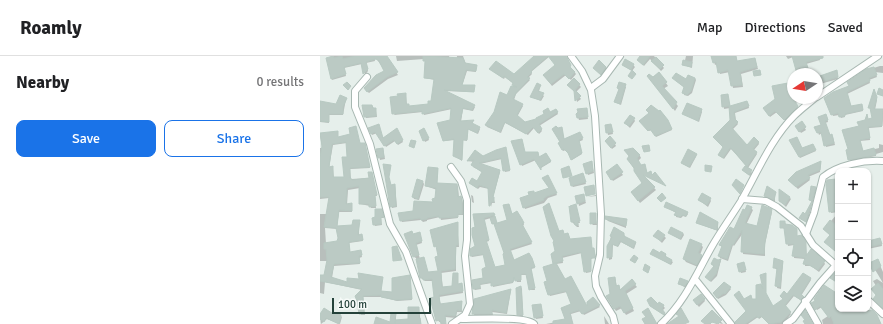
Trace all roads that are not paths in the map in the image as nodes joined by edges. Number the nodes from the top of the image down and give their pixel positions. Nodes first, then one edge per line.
1 (571, 56) edge
2 (620, 56) edge
3 (878, 56) edge
4 (367, 77) dead end
5 (590, 88) junction
6 (823, 92) edge
7 (808, 104) edge
8 (882, 161) dead end
9 (451, 167) dead end
10 (742, 199) junction
11 (806, 234) junction
12 (835, 264) edge
13 (835, 268) edge
14 (695, 279) junction
15 (805, 302) junction
16 (871, 303) edge
17 (883, 314) edge
18 (462, 318) junction
19 (432, 324) edge
20 (452, 324) edge
21 (534, 324) edge
22 (616, 324) edge
23 (661, 324) edge
24 (731, 324) edge
25 (786, 324) edge
26 (818, 324) edge

1 - 5 street
2 - 5 street
3 - 6 street
4 - 19 street
5 - 22 street
7 - 10 street
8 - 11 street
9 - 18 street
10 - 11 street
10 - 14 street
11 - 12 street
13 - 15 street
14 - 23 street
14 - 24 street
15 - 25 street
15 - 26 street
16 - 17 street
18 - 20 street
18 - 21 street

